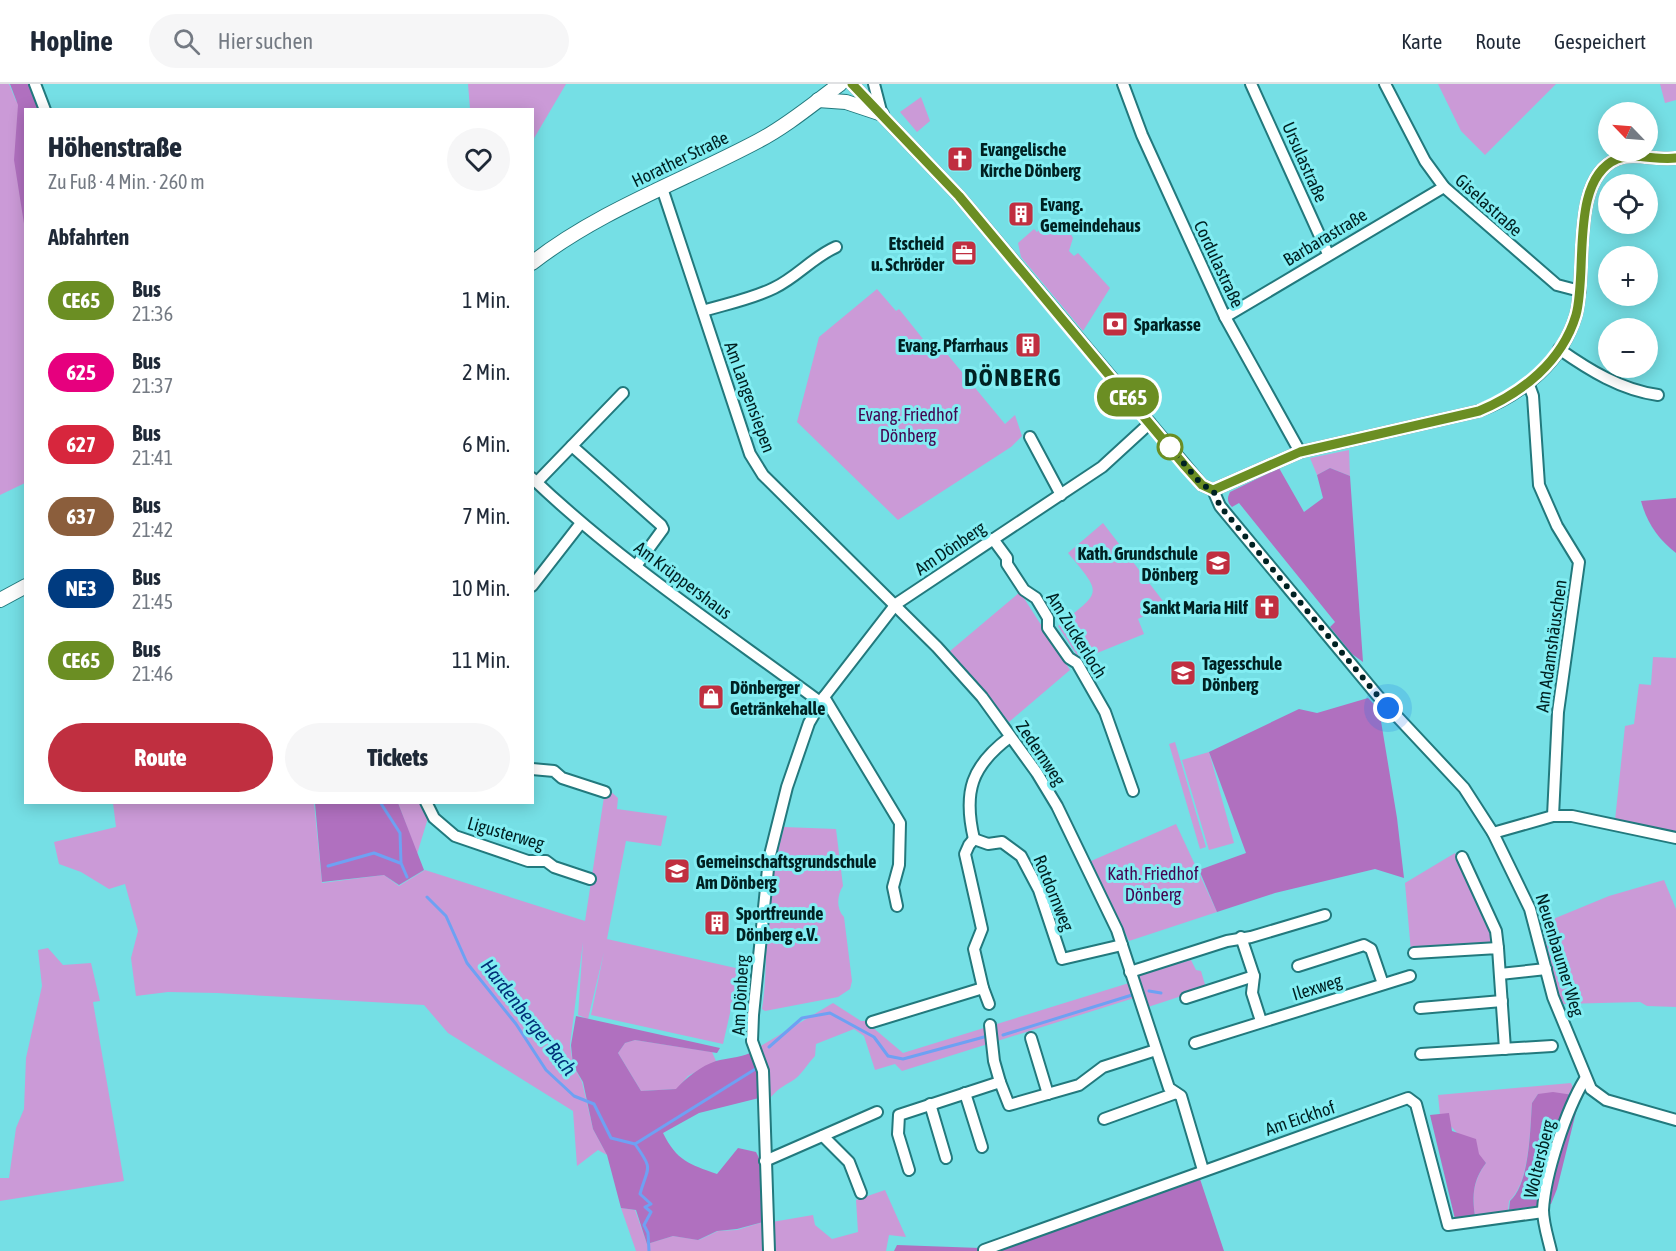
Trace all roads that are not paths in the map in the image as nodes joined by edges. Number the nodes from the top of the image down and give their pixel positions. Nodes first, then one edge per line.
1 (35, 84) edge
2 (840, 84) edge
3 (852, 84) edge
4 (874, 84) edge
5 (1123, 84) edge
6 (1251, 84) edge
7 (1385, 84) edge
8 (818, 100) junction
9 (44, 108) edge
10 (882, 114) junction
11 (1676, 158) edge
12 (1444, 187) junction
13 (662, 188) junction
14 (836, 247) dead end
15 (1328, 254) junction
16 (534, 261) edge
17 (1580, 291) junction
18 (703, 311) junction
19 (1225, 317) junction
20 (1559, 349) junction
21 (1532, 382) junction
22 (623, 393) dead end
23 (1658, 395) dead end
24 (1150, 423) junction
25 (1030, 437) dead end
26 (572, 446) junction
27 (1300, 452) junction
28 (535, 480) edge
29 (1213, 490) junction
30 (1061, 495) junction
31 (581, 523) junction
32 (993, 539) junction
33 (636, 566) junction
34 (534, 583) edge
35 (24, 587) edge
36 (0, 600) edge
37 (896, 604) junction
38 (822, 699) junction
39 (1010, 736) junction
40 (534, 769) edge
41 (1133, 790) dead end
42 (605, 792) dead end
43 (427, 804) edge
44 (1553, 816) junction
45 (1493, 833) junction
46 (1676, 838) edge
47 (974, 840) junction
48 (1462, 857) dead end
49 (590, 879) dead end
50 (897, 906) dead end
51 (1325, 915) dead end
52 (1241, 937) junction
53 (1122, 945) junction
54 (1498, 948) junction
55 (1414, 953) dead end
56 (1298, 966) dead end
57 (1546, 969) junction
58 (1130, 972) junction
59 (1500, 974) junction
60 (1254, 976) junction
61 (1410, 976) dead end
62 (1383, 984) junction
63 (983, 987) junction
64 (1186, 998) dead end
65 (1502, 1001) junction
66 (990, 1004) dead end
67 (1420, 1008) dead end
68 (1261, 1021) junction
69 (872, 1022) dead end
70 (990, 1025) dead end
71 (1031, 1038) dead end
72 (1195, 1043) dead end
73 (1552, 1046) dead end
74 (1505, 1049) junction
75 (1156, 1050) junction
76 (1421, 1054) dead end
77 (1585, 1079) junction
78 (1000, 1082) junction
79 (965, 1093) junction
80 (1176, 1093) junction
81 (1048, 1094) junction
82 (930, 1104) junction
83 (877, 1112) dead end
84 (1104, 1119) dead end
85 (1676, 1120) edge
86 (823, 1136) junction
87 (982, 1147) dead end
88 (946, 1158) dead end
89 (765, 1161) junction
90 (909, 1170) dead end
91 (1203, 1170) junction
92 (861, 1193) dead end
93 (1543, 1212) junction
94 (984, 1250) dead end
95 (769, 1251) edge
96 (1551, 1251) edge

1 - 9 street
2 - 8 main road, Horather Straße
3 - 10 street, Neuenbaumer Weg
4 - 10 street
5 - 19 street, Cordulastraße
6 - 15 street, Ursulastraße
7 - 12 street, Giselastraße
8 - 10 main road
8 - 13 main road, Horather Straße
10 - 24 street, Neuenbaumer Weg
11 - 17 street
12 - 15 street, Barbarastraße
12 - 17 street, Giselastraße
13 - 16 main road, Horather Straße
13 - 18 street, Am Langensiepen
14 - 18 street
15 - 19 street, Barbarastraße
17 - 20 street
18 - 37 street, Am Langensiepen
19 - 27 street, Cordulastraße
20 - 21 street
20 - 23 street
21 - 27 street
21 - 44 street, Am Adamshäuschen
22 - 26 street
24 - 29 street, Neuenbaumer Weg
24 - 30 street, Am Dönberg
25 - 30 street
26 - 28 street
26 - 33 street
27 - 29 street
28 - 31 street, Am Krüppershaus
29 - 45 street, Neuenbaumer Weg
30 - 32 street, Am Dönberg
31 - 33 street, Am Krüppershaus
31 - 34 street
32 - 37 street, Am Dönberg
32 - 41 street, Am Zuckerloch
33 - 38 street, Am Krüppershaus
35 - 36 main road
37 - 38 street, Am Dönberg
37 - 39 street, Zedernweg
38 - 50 street
38 - 89 street, Am Dönberg
39 - 47 street
39 - 53 street, Zedernweg
40 - 42 street
43 - 49 street, Ligusterweg
44 - 45 street
44 - 46 street
45 - 57 street, Neuenbaumer Weg
47 - 53 street, Rotdornweg
47 - 63 street
48 - 54 street
51 - 52 street
52 - 58 street
52 - 60 street
53 - 58 street, Zedernweg
54 - 55 street
54 - 59 street
56 - 62 street, Ilexweg
57 - 59 street
57 - 77 street, Neuenbaumer Weg
58 - 75 street, Zedernweg
59 - 65 street
60 - 64 street
60 - 68 street
61 - 62 street, Ilexweg
62 - 68 street, Ilexweg
63 - 66 street
63 - 69 street
65 - 67 street
65 - 74 street
68 - 72 street, Ilexweg
70 - 78 street
71 - 81 street
73 - 74 street
74 - 76 street
75 - 80 street, Zedernweg
75 - 81 street
77 - 85 street, Neuenbaumer Weg
77 - 93 street, Woltersberg
78 - 79 street
78 - 81 street
79 - 82 street
79 - 87 street
80 - 84 street
80 - 91 street, Zedernweg
82 - 88 street
82 - 90 street
83 - 86 street
86 - 89 street
86 - 92 street
89 - 95 street, Am Dönberg
91 - 93 street, Am Eickhof
91 - 94 street, Am Eickhof
93 - 96 street, Woltersberg

